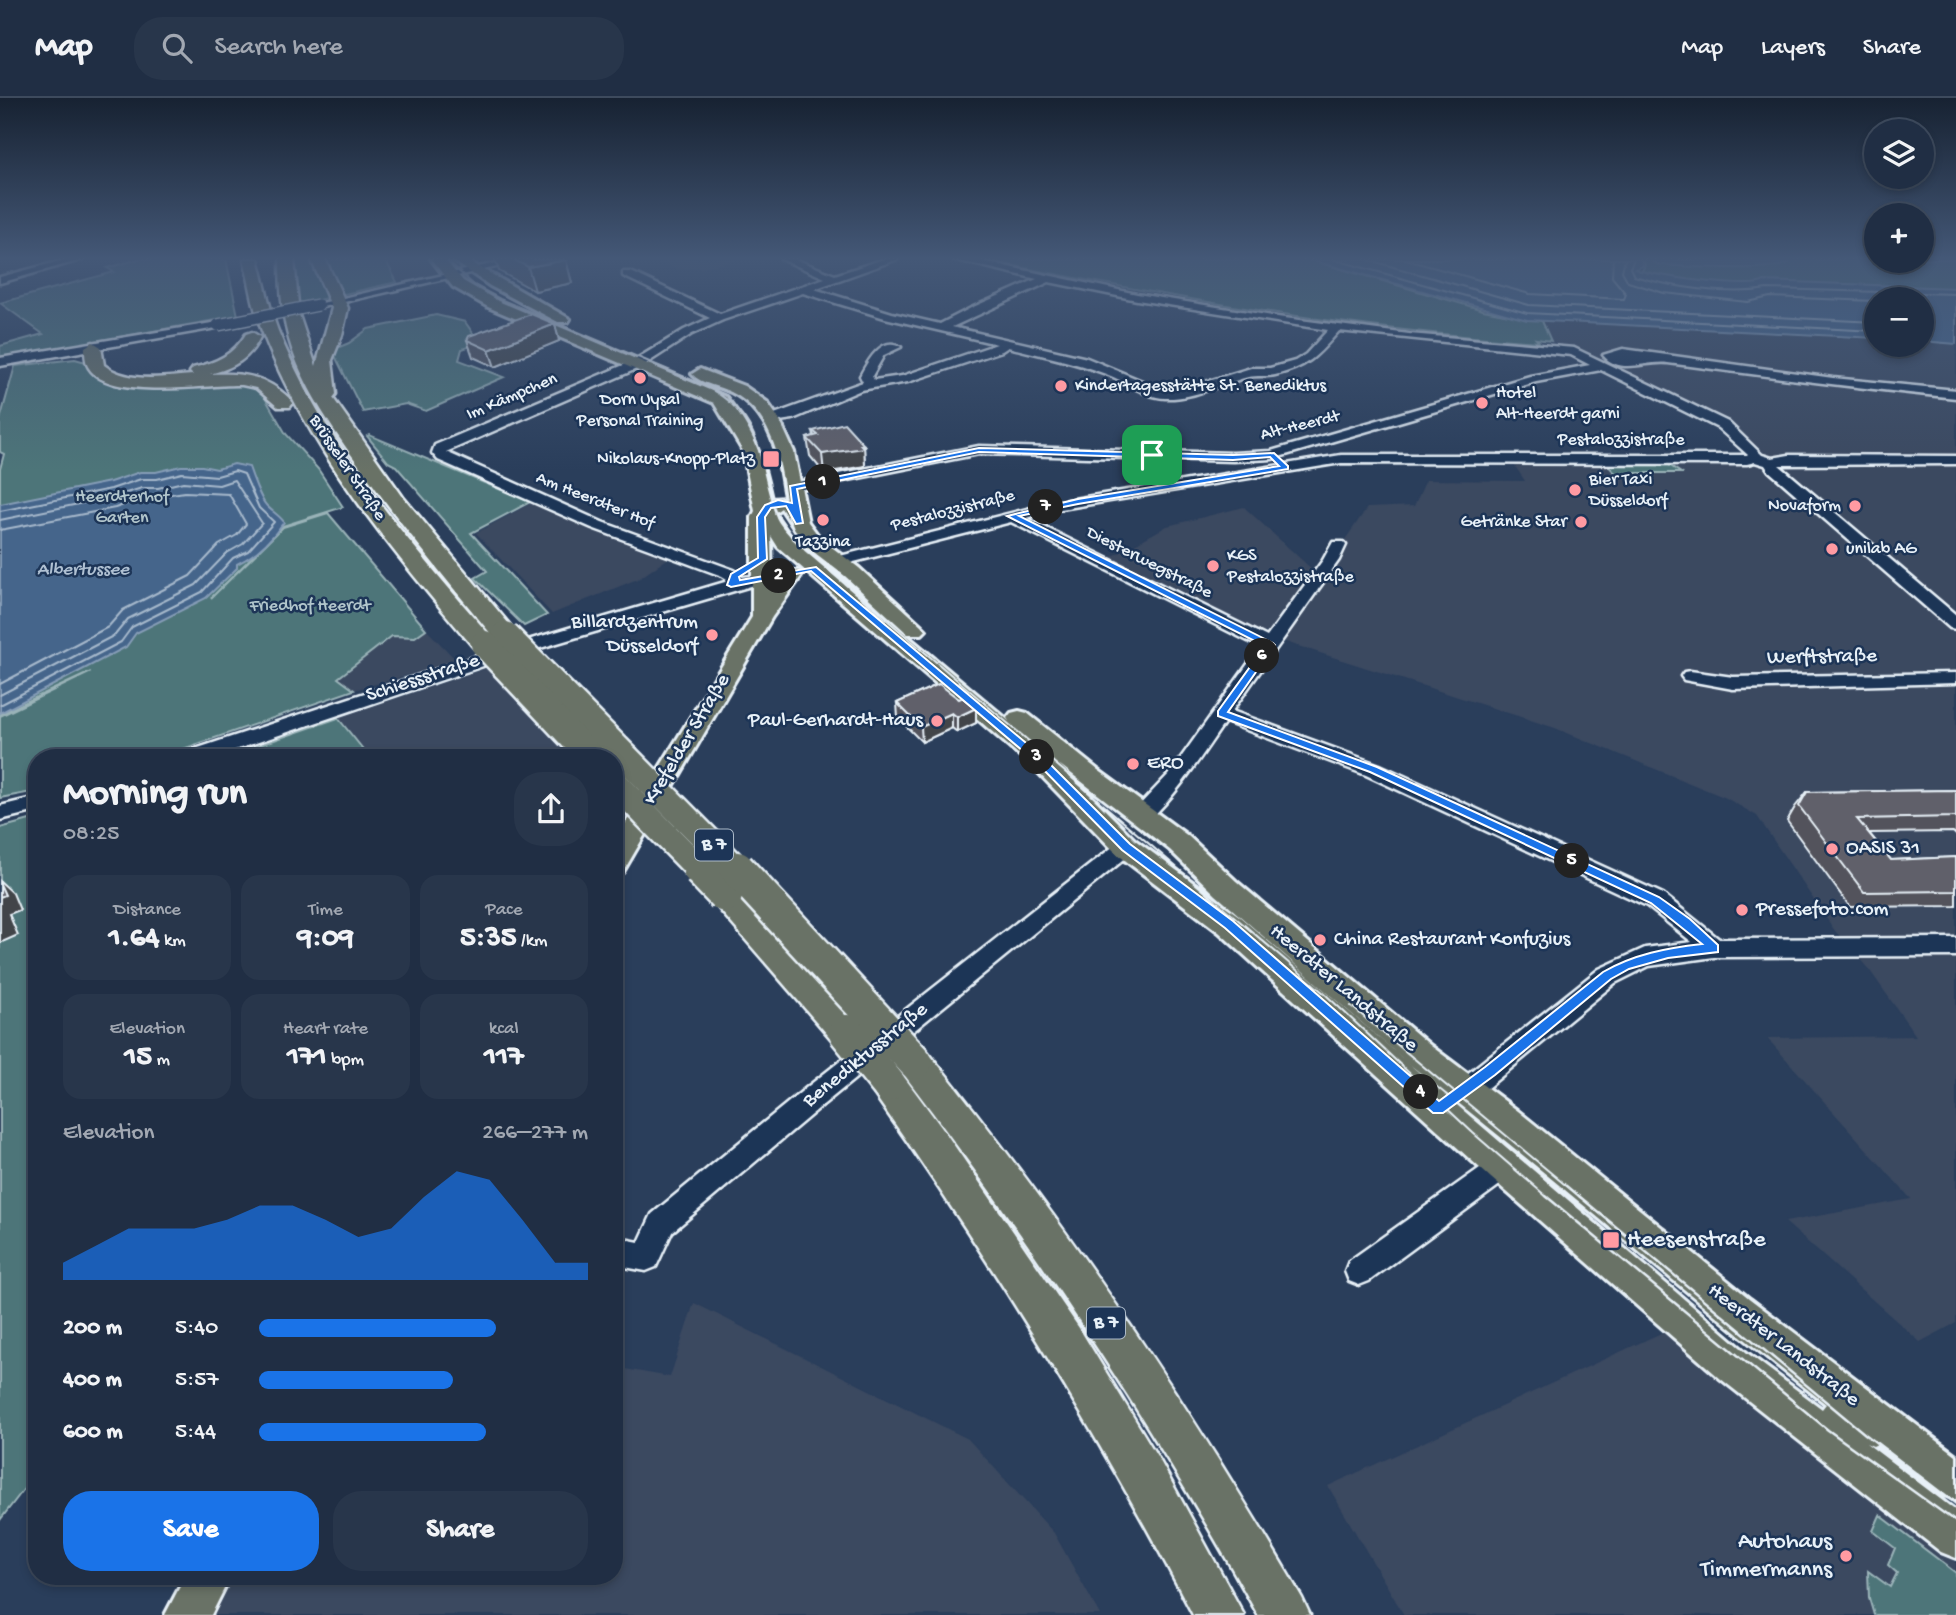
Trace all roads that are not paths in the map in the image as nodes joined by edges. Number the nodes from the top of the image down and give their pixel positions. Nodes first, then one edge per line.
1 (191, 330) edge
2 (250, 330) edge
3 (269, 330) edge
4 (295, 330) edge
5 (335, 330) edge
6 (555, 330) edge
7 (590, 330) edge
8 (693, 330) edge
9 (950, 330) edge
10 (1334, 330) edge
11 (1354, 330) edge
12 (252, 337) junction
13 (1006, 343) junction
14 (101, 346) junction
15 (895, 347) dead end
16 (609, 352) junction
17 (652, 355) junction
18 (1654, 358) dead end
19 (0, 362) edge
20 (637, 364) junction
21 (1602, 366) junction
22 (870, 384) junction
23 (1956, 394) edge
24 (284, 403) junction
25 (330, 407) junction
26 (771, 420) junction
27 (440, 448) joint
28 (1272, 455) junction
29 (1763, 459) junction
30 (1956, 460) edge
31 (1285, 467) junction
32 (793, 487) junction
33 (369, 505) junction
34 (764, 511) junction
35 (1012, 516) junction
36 (799, 523) junction
37 (1338, 545) dead end
38 (830, 555) junction
39 (813, 569) junction
40 (760, 576) junction
41 (1956, 624) edge
42 (494, 639) junction
43 (1270, 645) junction
44 (1690, 676) dead end
45 (1956, 678) edge
46 (1222, 714) junction
47 (217, 749) edge
48 (585, 749) edge
49 (610, 749) edge
50 (623, 762) edge
51 (623, 791) edge
52 (623, 803) edge
53 (649, 803) junction
54 (28, 806) edge
55 (0, 813) edge
56 (1142, 815) junction
57 (1096, 816) junction
58 (1175, 840) junction
59 (1126, 847) junction
60 (623, 848) edge
61 (1956, 947) edge
62 (1714, 948) junction
63 (902, 1073) junction
64 (1452, 1099) junction
65 (1503, 1167) junction
66 (623, 1253) edge
67 (1359, 1271) dead end
68 (1823, 1437) junction
69 (1941, 1468) edge
70 (1956, 1537) edge
71 (204, 1585) edge
72 (187, 1615) edge
73 (1219, 1615) edge
74 (1284, 1615) edge

1 - 14 street, bridge
2 - 12 highway
3 - 33 highway, Brüsseler Straße / B 7
4 - 25 highway, Brüsseler Straße / B 7
5 - 25 highway
6 - 16 main road
7 - 17 main road
8 - 17 street, Im Kämpchen
9 - 13 street
10 - 13 street
11 - 21 street
12 - 14 highway
12 - 24 highway
13 - 22 street
14 - 19 street
14 - 24 highway
15 - 22 street
16 - 17 street
16 - 20 main road
17 - 20 street, Im Kämpchen
17 - 26 main road
18 - 23 street
20 - 27 street, Im Kämpchen
20 - 34 main road
21 - 28 street, Alt-Heerdt
21 - 29 street
22 - 26 street
24 - 33 highway
25 - 42 highway, Brüsseler Straße / B 7
26 - 32 main road
27 - 40 street, Am Heerdter Hof
28 - 31 street
28 - 32 street, Alt-Heerdt
29 - 30 street, Pestalozzistraße
29 - 31 street, Pestalozzistraße
29 - 41 street
31 - 35 street, Pestalozzistraße
32 - 36 main road
33 - 42 highway, Brüsseler Straße / B 7
34 - 36 main road
34 - 39 main road
34 - 40 main road
35 - 38 street, Pestalozzistraße
35 - 43 street, Diesterwegstraße
36 - 38 main road
37 - 43 street
38 - 39 main road
38 - 56 main road, Heerdter Landstraße
39 - 40 main road
39 - 57 main road, Heerdter Landstraße
40 - 47 street, Schiessstraße
40 - 53 main road, Krefelder Straße
42 - 48 highway, B 7, bridge
42 - 49 highway, B 7, bridge
43 - 46 street
44 - 45 street, Werftstraße
46 - 56 street
46 - 62 street
50 - 63 highway, B 7, bridge
51 - 63 highway, B 7, bridge
52 - 53 street
53 - 60 main road, Krefelder Straße
54 - 55 street
56 - 57 main road
56 - 58 main road, Heerdter Landstraße
57 - 59 main road, Heerdter Landstraße
58 - 59 main road
58 - 64 main road, Heerdter Landstraße
59 - 64 main road, Heerdter Landstraße
59 - 66 street, Benediktusstraße
61 - 62 street
62 - 64 street
63 - 73 highway, B 7
63 - 74 highway, B 7
64 - 65 main road, Heerdter Landstraße
64 - 69 main road, Heerdter Landstraße
65 - 67 street
65 - 68 main road, Heerdter Landstraße
68 - 69 main road, Heerdter Landstraße
68 - 70 main road, Heerdter Landstraße
71 - 72 main road

